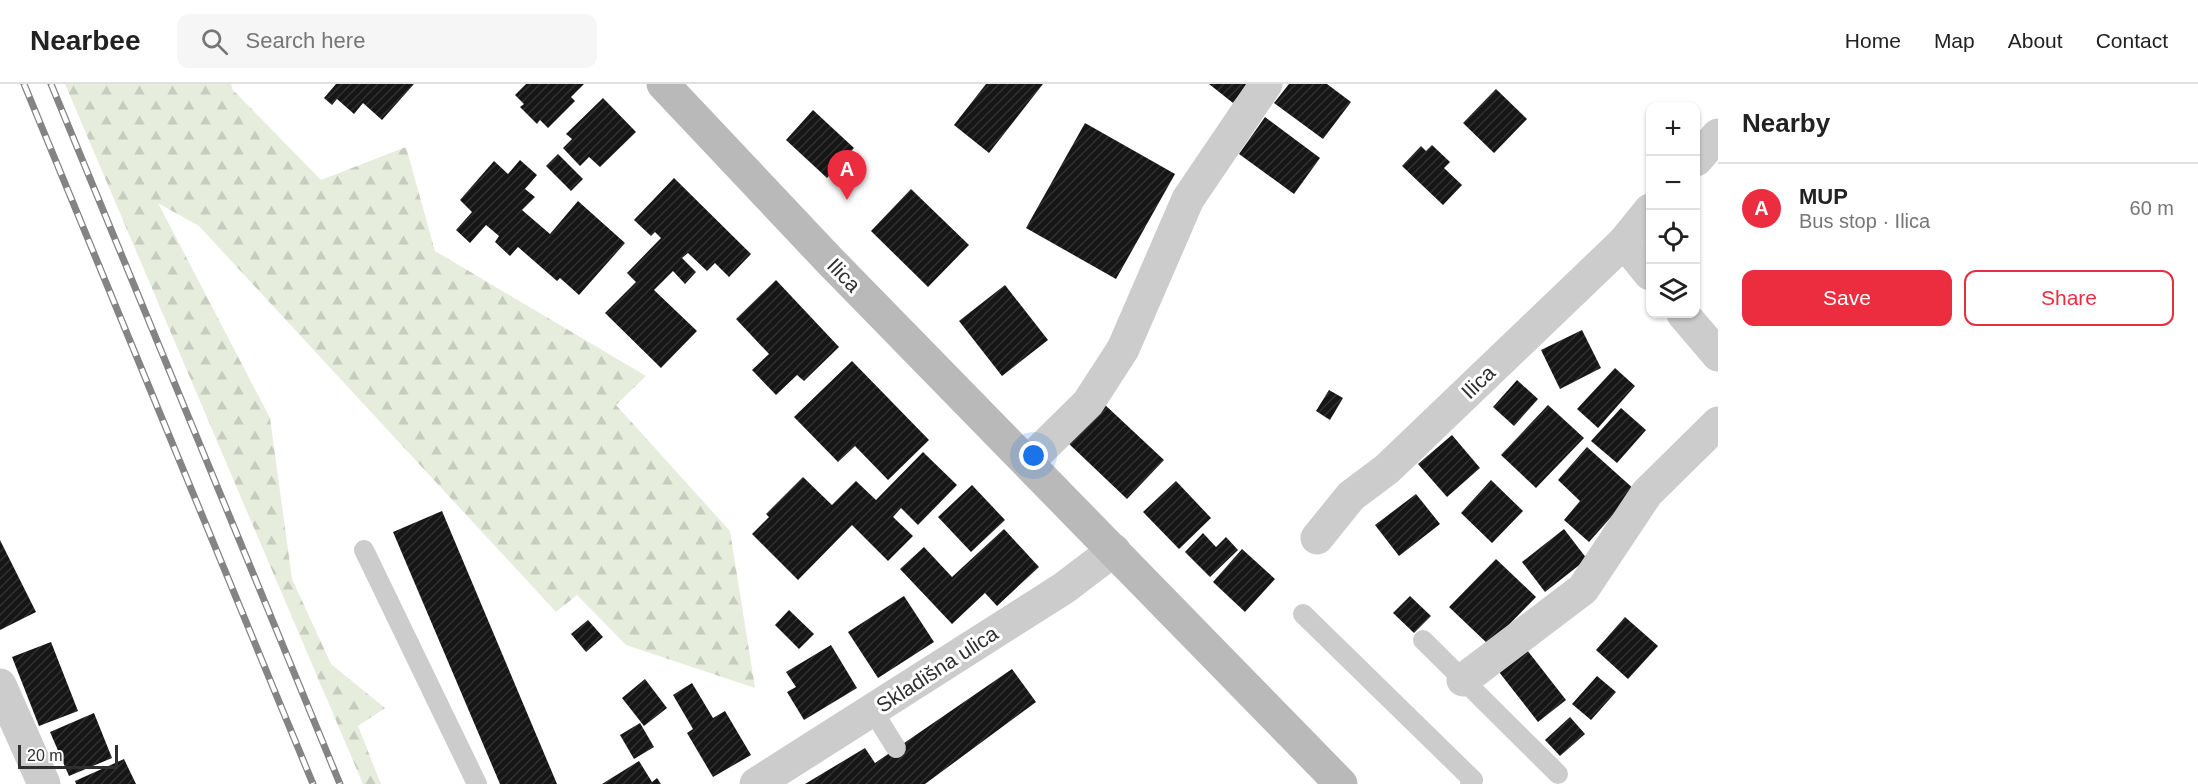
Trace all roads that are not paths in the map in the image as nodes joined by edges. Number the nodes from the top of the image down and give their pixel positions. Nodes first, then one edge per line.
1 (663, 84) edge
2 (1266, 84) edge
3 (1718, 135) edge
4 (1699, 156) edge
5 (1638, 225) edge
6 (1648, 264) edge
7 (1686, 318) edge
8 (1718, 356) edge
9 (1718, 423) edge
10 (1028, 462) junction
11 (1317, 538) dead end
12 (364, 550) dead end
13 (1114, 550) junction
14 (1304, 614) dead end
15 (1423, 640) dead end
16 (1463, 680) junction
17 (0, 686) edge
18 (873, 711) junction
19 (896, 748) dead end
20 (1558, 774) dead end
21 (44, 784) edge
22 (477, 784) edge
23 (756, 784) edge
24 (1341, 784) edge
25 (1470, 784) edge

1 - 10 main road, Ilica
2 - 10 street
3 - 4 street
5 - 6 street
5 - 11 street, Ilica
7 - 8 street
9 - 16 street
10 - 13 main road, Ilica
12 - 22 lane
13 - 18 street, Skladišna ulica
13 - 24 main road, Ilica
14 - 25 lane
15 - 16 lane
16 - 20 lane
17 - 21 street
18 - 19 lane
18 - 23 street, Skladišna ulica

